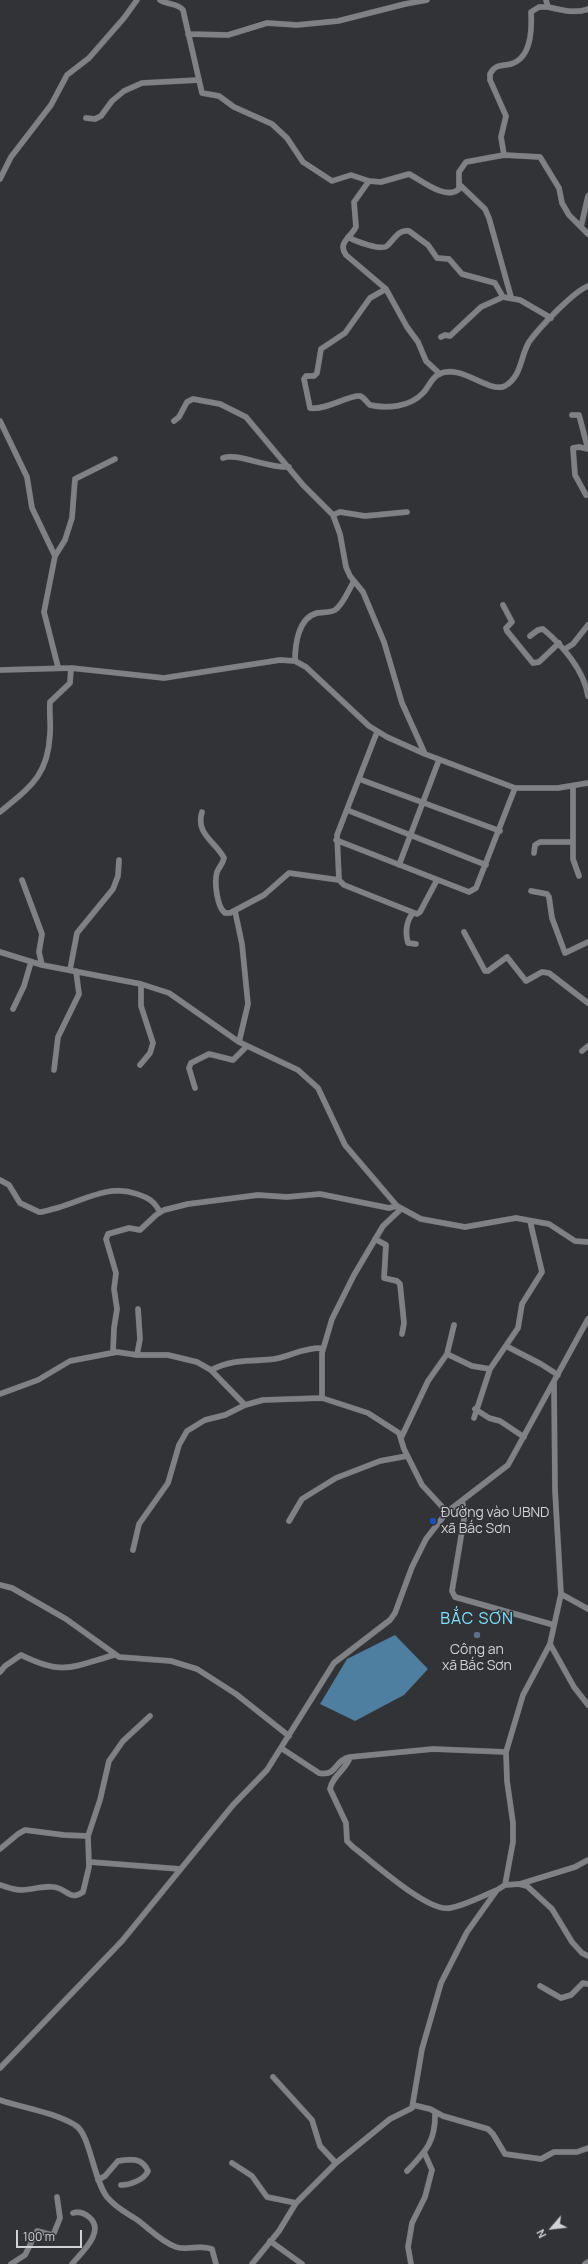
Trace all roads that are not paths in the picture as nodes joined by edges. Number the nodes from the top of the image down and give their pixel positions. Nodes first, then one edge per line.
1 (137, 0) edge
2 (160, 0) edge
3 (427, 0) edge
4 (546, 0) edge
5 (403, 2) edge
6 (548, 7) junction
7 (588, 9) edge
8 (188, 34) junction
9 (199, 80) junction
10 (86, 118) dead end
11 (504, 155) junction
12 (0, 179) edge
13 (369, 181) junction
14 (460, 186) junction
15 (588, 196) edge
16 (581, 227) junction
17 (588, 234) edge
18 (348, 237) junction
19 (588, 286) edge
20 (386, 289) junction
21 (502, 297) junction
22 (511, 298) junction
23 (551, 318) junction
24 (441, 338) dead end
25 (440, 374) junction
26 (572, 415) dead end
27 (0, 421) edge
28 (174, 421) dead end
29 (223, 458) dead end
30 (116, 459) dead end
31 (289, 467) junction
32 (586, 495) dead end
33 (407, 512) dead end
34 (333, 515) junction
35 (55, 556) junction
36 (354, 581) junction
37 (503, 605) dead end
38 (588, 625) edge
39 (530, 636) dead end
40 (559, 643) junction
41 (565, 649) junction
42 (295, 661) junction
43 (58, 667) junction
44 (71, 668) junction
45 (0, 670) edge
46 (588, 696) edge
47 (377, 732) junction
48 (425, 754) junction
49 (439, 760) junction
50 (359, 779) junction
51 (588, 783) edge
52 (573, 786) junction
53 (515, 788) junction
54 (423, 802) junction
55 (347, 810) junction
56 (0, 812) edge
57 (202, 812) dead end
58 (500, 831) junction
59 (411, 835) junction
60 (336, 840) junction
61 (572, 842) junction
62 (534, 853) dead end
63 (120, 860) dead end
64 (399, 865) junction
65 (486, 865) junction
66 (579, 876) dead end
67 (22, 880) dead end
68 (339, 880) junction
69 (436, 880) junction
70 (531, 891) dead end
71 (235, 911) junction
72 (413, 913) junction
73 (464, 932) dead end
74 (588, 942) edge
75 (416, 944) dead end
76 (0, 952) edge
77 (31, 962) junction
78 (42, 965) junction
79 (73, 970) junction
80 (141, 984) junction
81 (588, 1003) edge
82 (13, 1009) dead end
83 (239, 1042) junction
84 (247, 1046) junction
85 (588, 1046) edge
86 (582, 1051) dead end
87 (140, 1065) dead end
88 (54, 1070) dead end
89 (195, 1088) dead end
90 (0, 1180) edge
91 (399, 1208) junction
92 (160, 1212) junction
93 (530, 1220) junction
94 (375, 1239) junction
95 (588, 1242) edge
96 (138, 1309) dead end
97 (588, 1319) edge
98 (454, 1325) dead end
99 (402, 1334) dead end
100 (506, 1346) junction
101 (322, 1348) junction
102 (113, 1352) junction
103 (447, 1354) junction
104 (137, 1355) junction
105 (211, 1370) junction
106 (490, 1370) junction
107 (558, 1375) junction
108 (554, 1382) junction
109 (0, 1394) edge
110 (322, 1398) junction
111 (245, 1405) junction
112 (476, 1409) junction
113 (474, 1418) dead end
114 (524, 1437) junction
115 (401, 1438) junction
116 (407, 1456) junction
117 (462, 1501) junction
118 (447, 1512) junction
119 (289, 1521) dead end
120 (133, 1550) dead end
121 (0, 1585) edge
122 (561, 1594) junction
123 (588, 1609) edge
124 (554, 1625) junction
125 (550, 1644) junction
126 (114, 1655) junction
127 (0, 1672) edge
128 (588, 1705) edge
129 (150, 1716) dead end
130 (288, 1736) junction
131 (281, 1748) junction
132 (506, 1752) junction
133 (350, 1757) junction
134 (88, 1836) junction
135 (0, 1849) edge
136 (588, 1860) edge
137 (90, 1862) junction
138 (180, 1869) junction
139 (519, 1884) junction
140 (0, 1885) edge
141 (505, 1885) junction
142 (497, 1890) junction
143 (588, 1956) edge
144 (588, 1984) edge
145 (540, 1986) dead end
146 (0, 2068) edge
147 (273, 2077) dead end
148 (0, 2100) edge
149 (413, 2105) junction
150 (435, 2112) junction
151 (588, 2148) edge
152 (424, 2152) junction
153 (232, 2163) dead end
154 (336, 2163) junction
155 (407, 2171) dead end
156 (98, 2180) junction
157 (121, 2185) dead end
158 (57, 2197) dead end
159 (296, 2203) junction
160 (73, 2213) dead end
161 (270, 2241) junction
162 (588, 2262) edge
163 (11, 2264) edge
164 (72, 2264) edge
165 (216, 2264) edge
166 (252, 2264) edge
167 (302, 2264) edge
168 (411, 2264) edge
169 (585, 2264) edge

1 - 12 street
2 - 8 street
3 - 5 street
4 - 6 street
5 - 8 street
6 - 7 street
6 - 11 street
8 - 9 street
9 - 10 street
9 - 13 street
11 - 14 street
11 - 16 street
13 - 14 street
13 - 18 street
14 - 22 street
15 - 16 street
16 - 17 street
18 - 20 street
18 - 21 street
19 - 23 street
20 - 25 street
20 - 25 street
21 - 22 street
21 - 24 street
22 - 23 street
23 - 25 street
26 - 32 street
27 - 35 street
28 - 31 street
29 - 31 street
30 - 35 street
31 - 34 street
33 - 34 street
34 - 36 street
35 - 43 street
36 - 42 street
36 - 48 street
37 - 40 street
38 - 41 street
39 - 40 street
40 - 41 street
41 - 46 street
42 - 44 street
42 - 47 street
43 - 44 street
43 - 45 street
44 - 56 street
47 - 48 street
47 - 50 street
48 - 49 street
49 - 53 street
49 - 54 street
50 - 54 street
50 - 55 street
51 - 52 street
52 - 53 street
52 - 61 street
53 - 58 street
54 - 58 street
54 - 59 street
55 - 59 street
55 - 60 street
57 - 71 street
58 - 65 street
59 - 64 street
59 - 65 street
60 - 64 street
60 - 68 street
61 - 62 street
61 - 66 street
63 - 79 street
64 - 69 street
65 - 69 street
67 - 78 street
68 - 71 street
68 - 72 street
69 - 72 street
70 - 74 street
71 - 83 street
72 - 75 street
73 - 81 street
76 - 77 street
77 - 78 street
77 - 82 street
78 - 79 street
79 - 80 street
79 - 88 street
80 - 83 street
80 - 87 street
83 - 84 street
84 - 89 street
84 - 91 street
85 - 86 street
90 - 92 street
91 - 92 street
91 - 93 street
91 - 94 street
92 - 102 street
93 - 95 street
93 - 100 street
94 - 99 street
94 - 101 street
96 - 104 street
97 - 107 street
98 - 103 street
100 - 106 street
100 - 107 street
101 - 105 street
101 - 110 street
102 - 104 street
102 - 109 street
103 - 106 street
103 - 115 street
104 - 105 street
105 - 111 street
106 - 112 street
107 - 108 street
108 - 114 street
108 - 122 street
110 - 111 street
110 - 115 street
111 - 120 street
112 - 113 street
112 - 114 street
114 - 117 street
115 - 116 street
116 - 118 street
116 - 119 street
117 - 118 street
117 - 124 street
118 - 130 street
121 - 126 street
122 - 123 street
122 - 124 street
124 - 125 street
125 - 128 street
125 - 132 street
126 - 127 street
126 - 130 street
129 - 134 street
130 - 131 street
131 - 133 street
131 - 138 street
132 - 133 street
132 - 141 street
133 - 142 street
134 - 135 street
134 - 137 street
136 - 139 street
137 - 138 street
137 - 140 street
138 - 146 street
139 - 141 street
139 - 143 street
141 - 142 street
142 - 149 street
144 - 145 street
147 - 154 street
148 - 156 street
149 - 150 street
149 - 154 street
150 - 151 street
150 - 152 street
152 - 155 street
152 - 168 street
153 - 159 street
154 - 159 street
156 - 157 street
156 - 165 street
158 - 163 street
159 - 161 street
160 - 164 street
161 - 166 street
161 - 167 street
162 - 169 street

